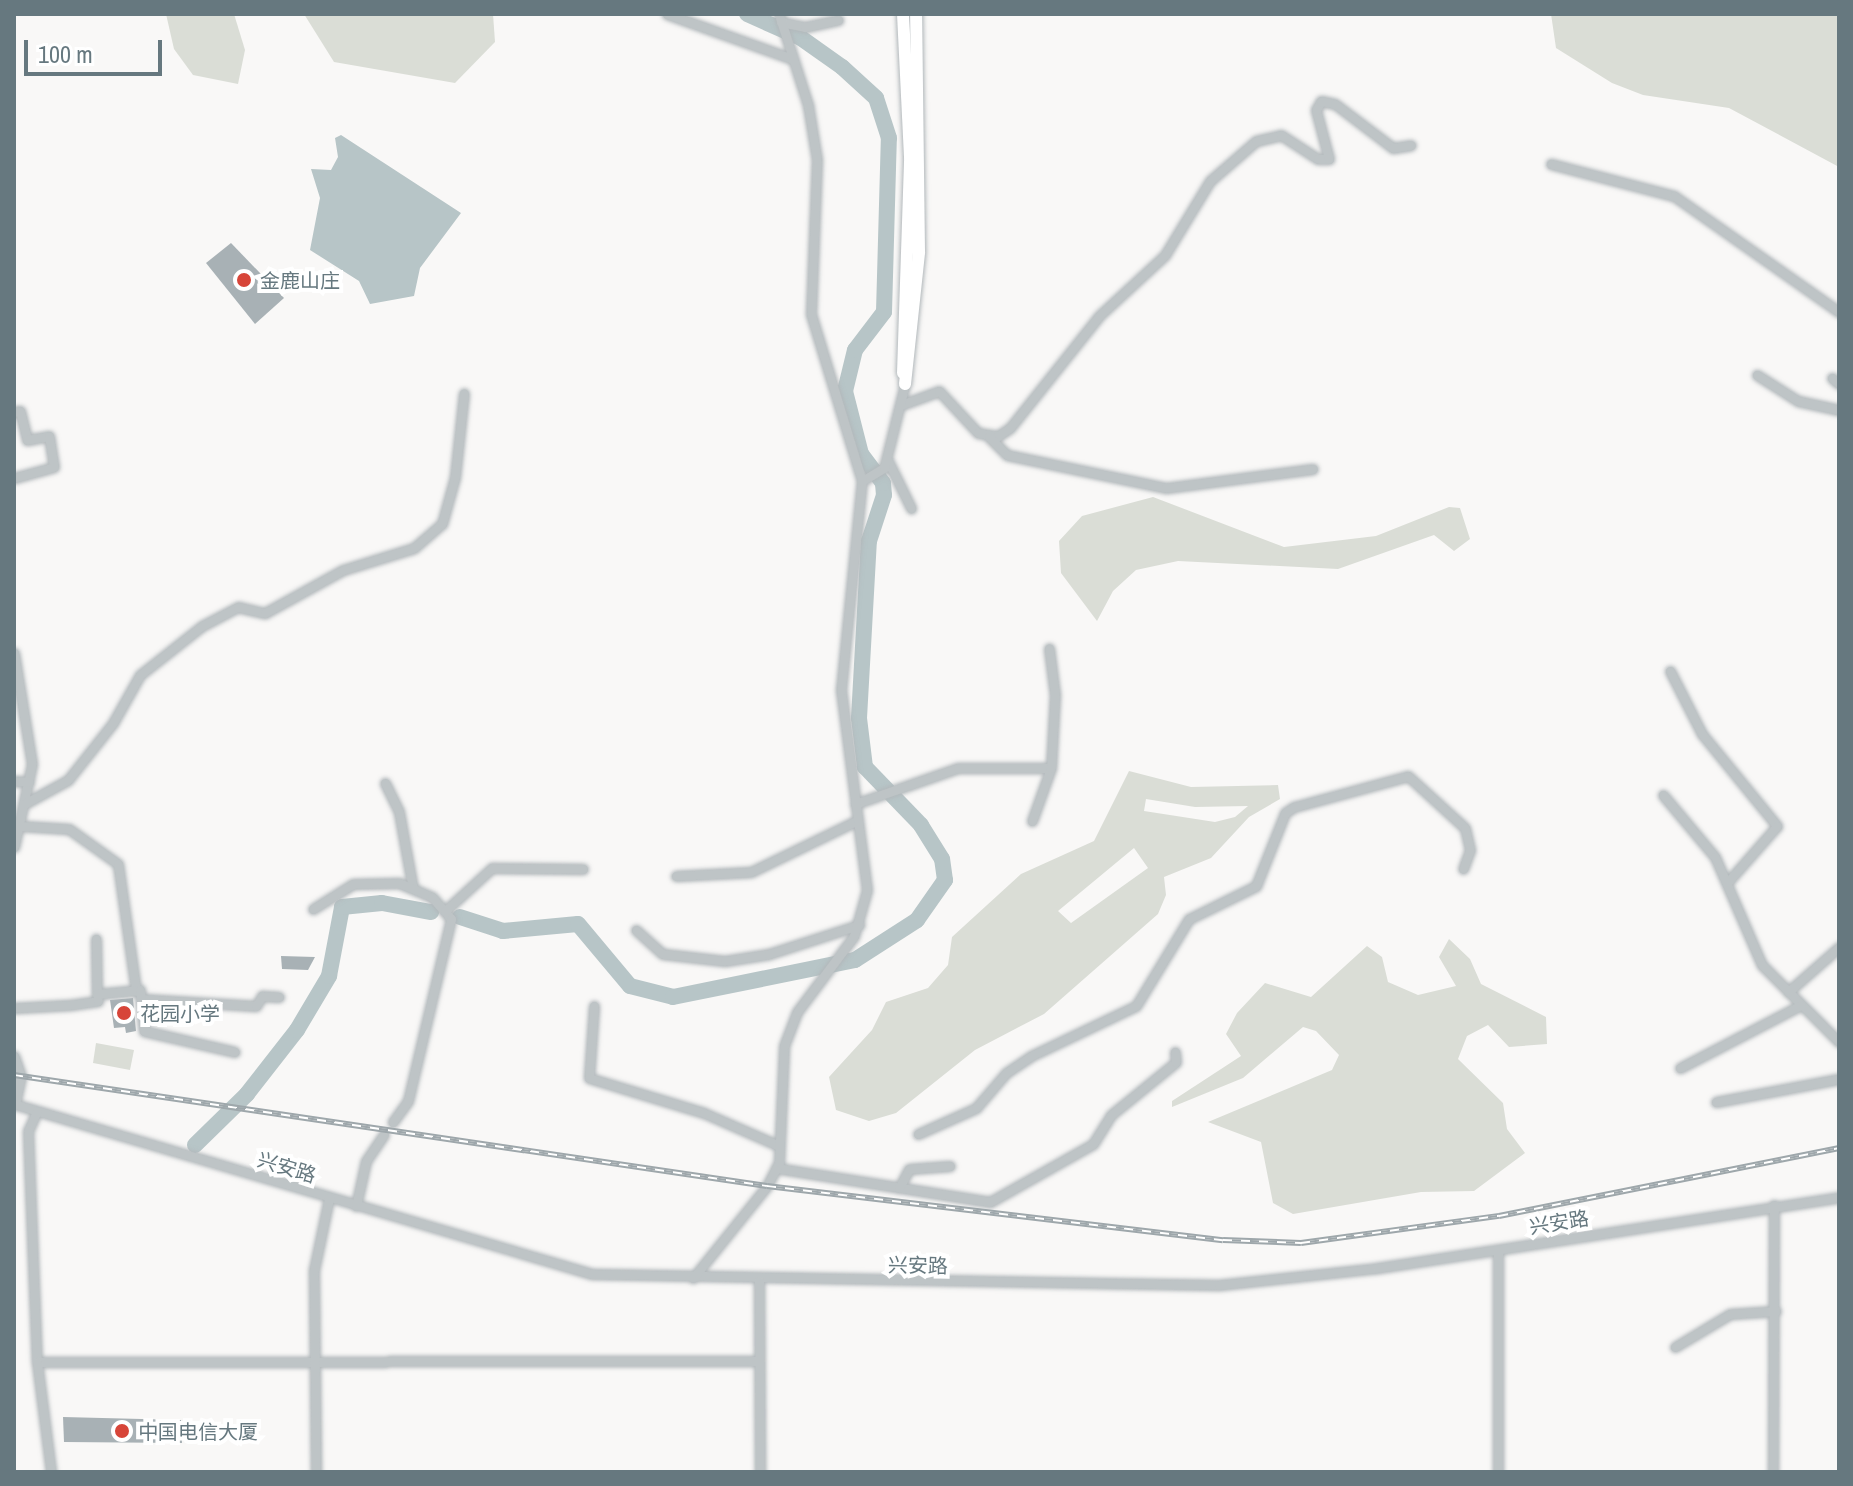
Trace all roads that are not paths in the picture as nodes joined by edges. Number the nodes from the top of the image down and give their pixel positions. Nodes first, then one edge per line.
1 (667, 14) edge
2 (903, 14) edge
3 (916, 14) edge
4 (781, 20) edge
5 (838, 20) dead end
6 (793, 59) junction
7 (1411, 145) dead end
8 (1551, 164) dead end
9 (1839, 312) edge
10 (1757, 375) dead end
11 (905, 384) junction
12 (464, 393) dead end
13 (901, 405) junction
14 (1839, 410) edge
15 (14, 412) edge
16 (989, 437) junction
17 (886, 463) junction
18 (1313, 469) dead end
19 (14, 478) edge
20 (862, 481) junction
21 (911, 508) dead end
22 (1049, 648) dead end
23 (14, 653) edge
24 (1670, 671) dead end
25 (1051, 768) junction
26 (14, 781) edge
27 (29, 782) junction
28 (385, 783) dead end
29 (1663, 795) dead end
30 (26, 803) junction
31 (855, 804) junction
32 (858, 820) junction
33 (1032, 821) dead end
34 (18, 831) edge
35 (14, 847) edge
36 (583, 869) dead end
37 (1463, 869) dead end
38 (676, 876) dead end
39 (1727, 883) junction
40 (413, 889) junction
41 (313, 909) dead end
42 (445, 911) junction
43 (859, 925) junction
44 (636, 930) dead end
45 (96, 939) dead end
46 (1839, 947) edge
47 (1788, 992) junction
48 (97, 994) junction
49 (139, 995) junction
50 (279, 997) dead end
51 (1801, 1005) junction
52 (594, 1006) dead end
53 (14, 1008) edge
54 (1839, 1042) edge
55 (235, 1052) dead end
56 (1175, 1052) dead end
57 (14, 1056) edge
58 (1680, 1068) dead end
59 (1839, 1079) edge
60 (1716, 1102) dead end
61 (14, 1104) edge
62 (37, 1111) junction
63 (393, 1122) dead end
64 (384, 1134) dead end
65 (918, 1134) dead end
66 (779, 1146) junction
67 (950, 1166) dead end
68 (776, 1168) junction
69 (899, 1188) junction
70 (1839, 1197) edge
71 (329, 1198) junction
72 (1774, 1205) junction
73 (356, 1206) junction
74 (1498, 1250) junction
75 (693, 1278) junction
76 (759, 1281) junction
77 (1776, 1311) junction
78 (1675, 1347) dead end
79 (759, 1361) junction
80 (37, 1362) junction
81 (316, 1363) junction
82 (51, 1472) edge
83 (316, 1472) edge
84 (760, 1472) edge
85 (1498, 1472) edge
86 (1773, 1472) edge

1 - 6 street
2 - 11 main road
3 - 11 main road
4 - 5 street
4 - 6 street
6 - 20 street
7 - 16 street
8 - 9 street
10 - 14 street
11 - 13 street
12 - 30 street
13 - 16 street
13 - 17 street
15 - 19 street
16 - 18 street
17 - 20 street
17 - 21 street
20 - 31 street
22 - 25 street
23 - 27 street
24 - 39 street
25 - 31 street
25 - 33 street
26 - 27 street
27 - 30 street
28 - 40 street
29 - 39 street
30 - 34 street
31 - 32 street
32 - 38 street
32 - 43 street
34 - 35 street
34 - 49 street
36 - 42 street
37 - 65 street
39 - 47 street
40 - 41 street
40 - 42 street
42 - 63 street
43 - 44 street
43 - 66 street
45 - 48 street
46 - 47 street
47 - 51 street
48 - 49 street
48 - 53 street
49 - 50 street
49 - 55 street
51 - 54 street
51 - 58 street
52 - 66 street
56 - 69 street
57 - 61 street
59 - 60 street
61 - 62 street, 兴安路
62 - 71 street, 兴安路
62 - 80 street
64 - 73 street
66 - 68 street
67 - 69 street
68 - 69 street
68 - 75 street
70 - 72 street, 兴安路
71 - 73 street, 兴安路
71 - 81 street
72 - 74 street, 兴安路
72 - 77 street
73 - 75 street, 兴安路
74 - 76 street, 兴安路
74 - 85 street
75 - 76 street, 兴安路
76 - 79 street
77 - 78 street
77 - 86 street
79 - 81 street
79 - 84 street
80 - 81 street
80 - 82 street
81 - 83 street

